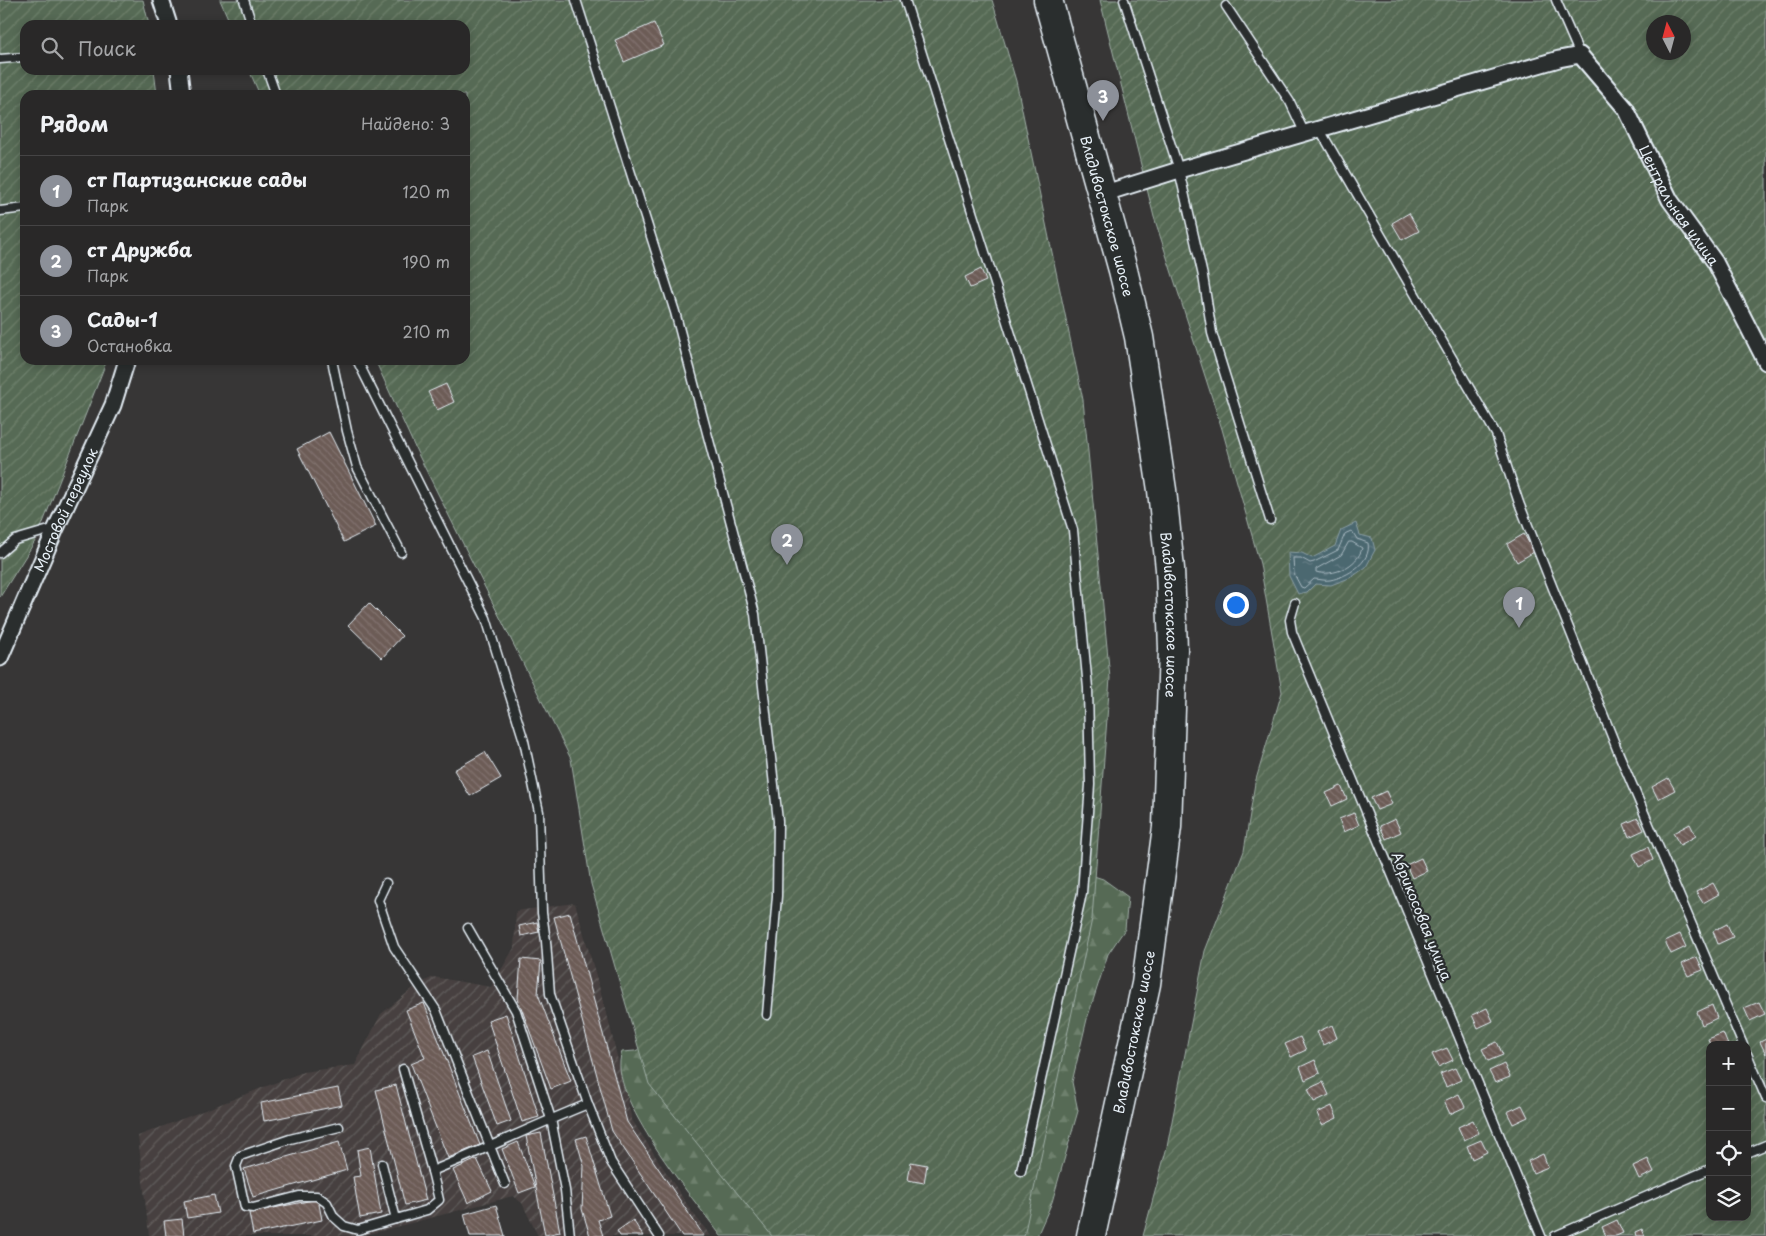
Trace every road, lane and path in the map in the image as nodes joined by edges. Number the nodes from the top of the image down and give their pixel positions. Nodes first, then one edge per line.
1 (161, 0) edge
2 (244, 0) edge
3 (576, 0) edge
4 (905, 0) edge
5 (1048, 0) edge
6 (1124, 0) edge
7 (1556, 0) edge
8 (1226, 6) dead end
9 (167, 20) edge
10 (250, 20) edge
11 (1580, 55) junction
12 (20, 57) edge
13 (0, 59) edge
14 (180, 75) edge
15 (269, 75) edge
16 (182, 90) edge
17 (274, 90) edge
18 (1313, 132) junction
19 (1179, 170) junction
20 (1102, 194) junction
21 (20, 209) edge
22 (0, 211) edge
23 (1766, 362) edge
24 (125, 365) edge
25 (333, 365) edge
26 (360, 365) edge
27 (1270, 520) dead end
28 (56, 528) junction
29 (401, 552) dead end
30 (0, 553) edge
31 (1296, 603) dead end
32 (0, 658) edge
33 (386, 883) dead end
34 (468, 928) dead end
35 (767, 1015) dead end
36 (1741, 1041) edge
37 (1751, 1063) edge
38 (403, 1069) dead end
39 (1766, 1098) edge
40 (588, 1104) junction
41 (551, 1119) junction
42 (339, 1127) dead end
43 (1766, 1145) edge
44 (491, 1147) junction
45 (1751, 1151) edge
46 (382, 1164) dead end
47 (432, 1171) junction
48 (1021, 1171) dead end
49 (1706, 1171) edge
50 (506, 1184) dead end
51 (396, 1219) junction
52 (570, 1236) edge
53 (659, 1236) edge
54 (1091, 1236) edge
55 (1541, 1236) edge
56 (1555, 1236) edge

1 - 9 street
2 - 10 lane
3 - 35 lane
4 - 48 lane
5 - 20 highway, Владивостокское шоссе
6 - 19 lane
7 - 11 lane
8 - 18 lane
11 - 18 street
11 - 23 street, Центральная улица
12 - 13 lane
14 - 16 street
15 - 17 lane
18 - 19 street
18 - 36 lane
19 - 20 street
19 - 27 lane
20 - 54 highway, Владивостокское шоссе
21 - 22 lane
24 - 28 street, Мостовой переулок
25 - 29 lane
26 - 40 lane
28 - 30 lane
28 - 32 street, Мостовой переулок
31 - 55 lane, Абрикосовая улица
33 - 44 lane
34 - 41 lane
37 - 39 lane
38 - 47 lane
40 - 41 lane
40 - 53 lane
41 - 44 lane
41 - 52 lane
42 - 51 lane
43 - 45 lane
44 - 47 lane
44 - 50 lane
46 - 51 lane
47 - 51 lane
49 - 56 lane

